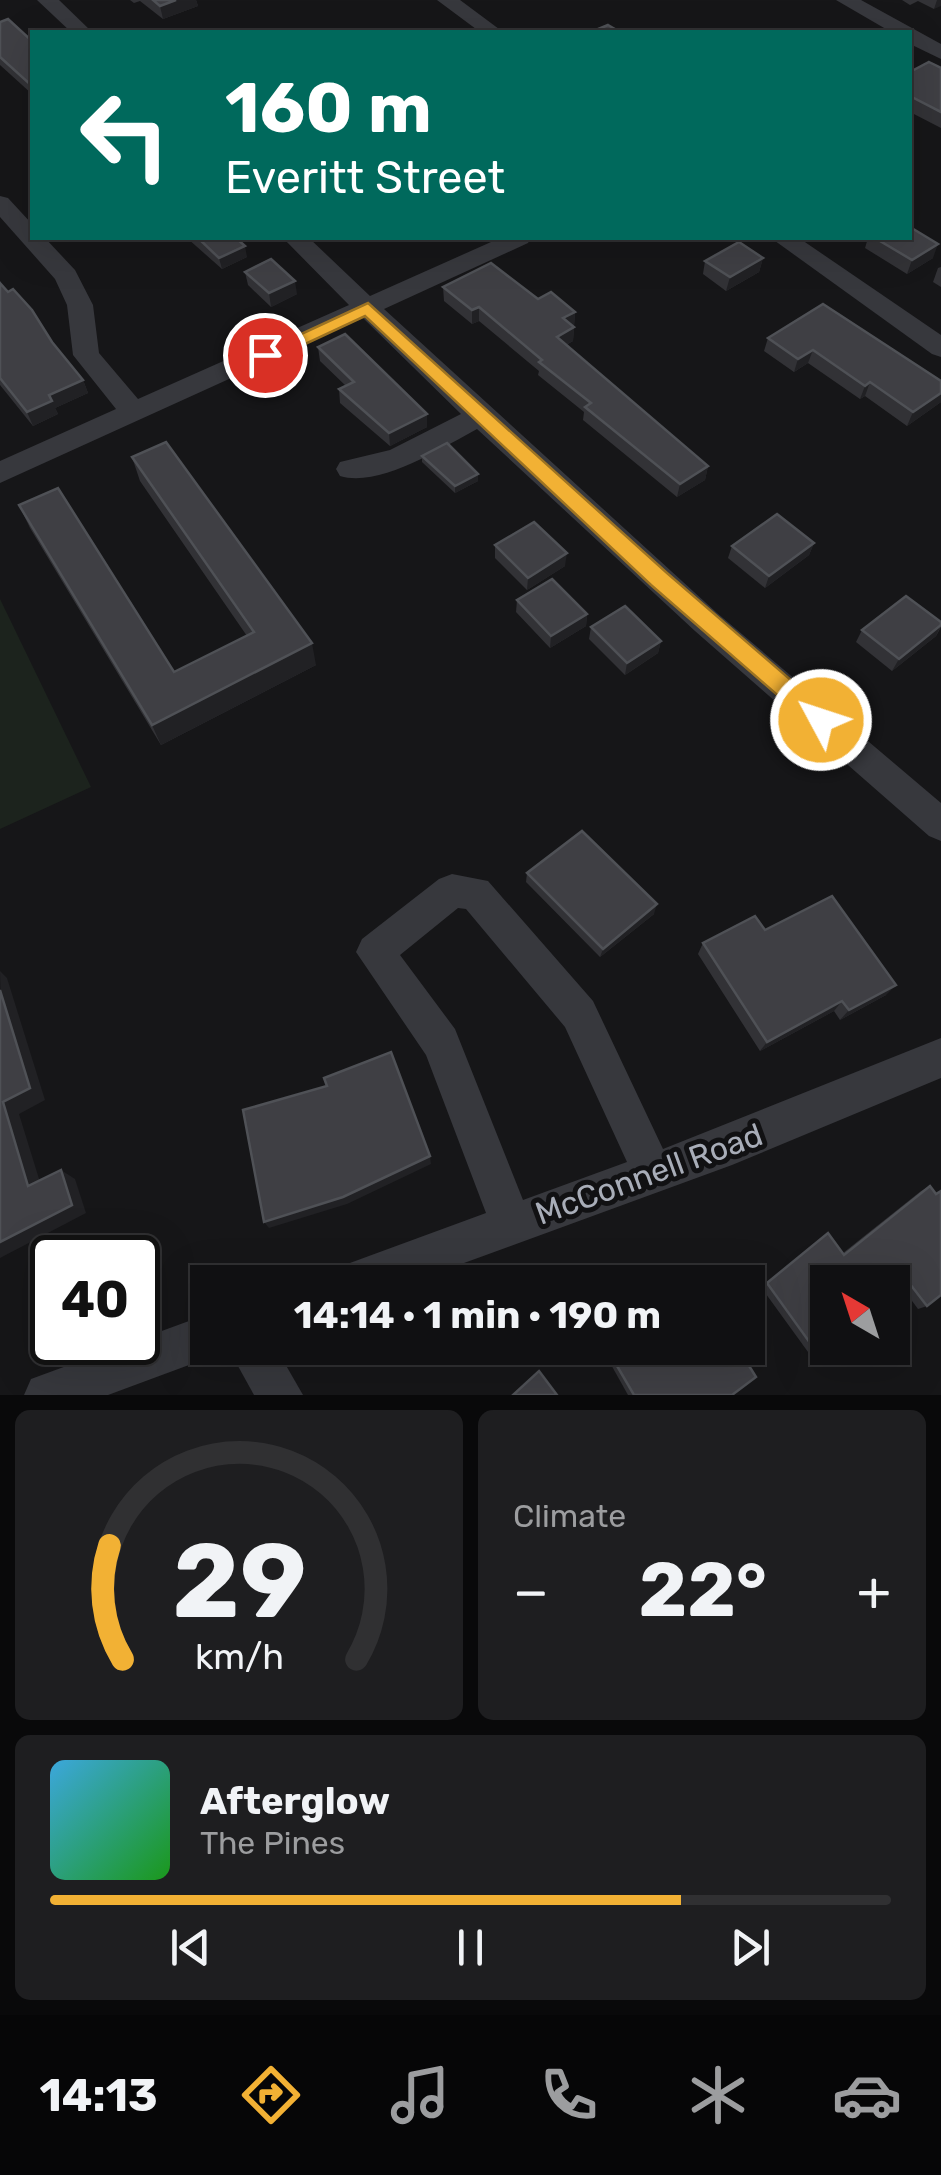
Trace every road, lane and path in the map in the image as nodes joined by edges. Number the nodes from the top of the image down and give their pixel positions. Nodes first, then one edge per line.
1 (47, 0) edge
2 (476, 0) edge
3 (846, 0) edge
4 (450, 2) edge
5 (80, 30) edge
6 (489, 30) edge
7 (898, 30) edge
8 (0, 204) edge
9 (30, 237) edge
10 (33, 240) edge
11 (297, 240) edge
12 (515, 240) edge
13 (786, 240) edge
14 (368, 308) junction
15 (941, 348) edge
16 (135, 414) junction
17 (480, 416) junction
18 (2, 469) edge
19 (350, 469) dead end
20 (941, 825) edge
21 (941, 1058) edge
22 (653, 1173) junction
23 (512, 1225) junction
24 (401, 1265) edge
25 (190, 1343) edge
26 (261, 1365) edge
27 (47, 1395) edge
28 (280, 1395) edge

1 - 5 street
2 - 4 street
3 - 7 street
4 - 6 street
8 - 9 street
10 - 16 street
11 - 14 street
12 - 14 street
13 - 15 street
14 - 16 street
14 - 17 street
16 - 18 street
17 - 19 street
17 - 20 street
21 - 22 street, McConnell Road
22 - 23 street, McConnell Road
22 - 23 street
23 - 24 street, McConnell Road
25 - 27 street
26 - 28 street

